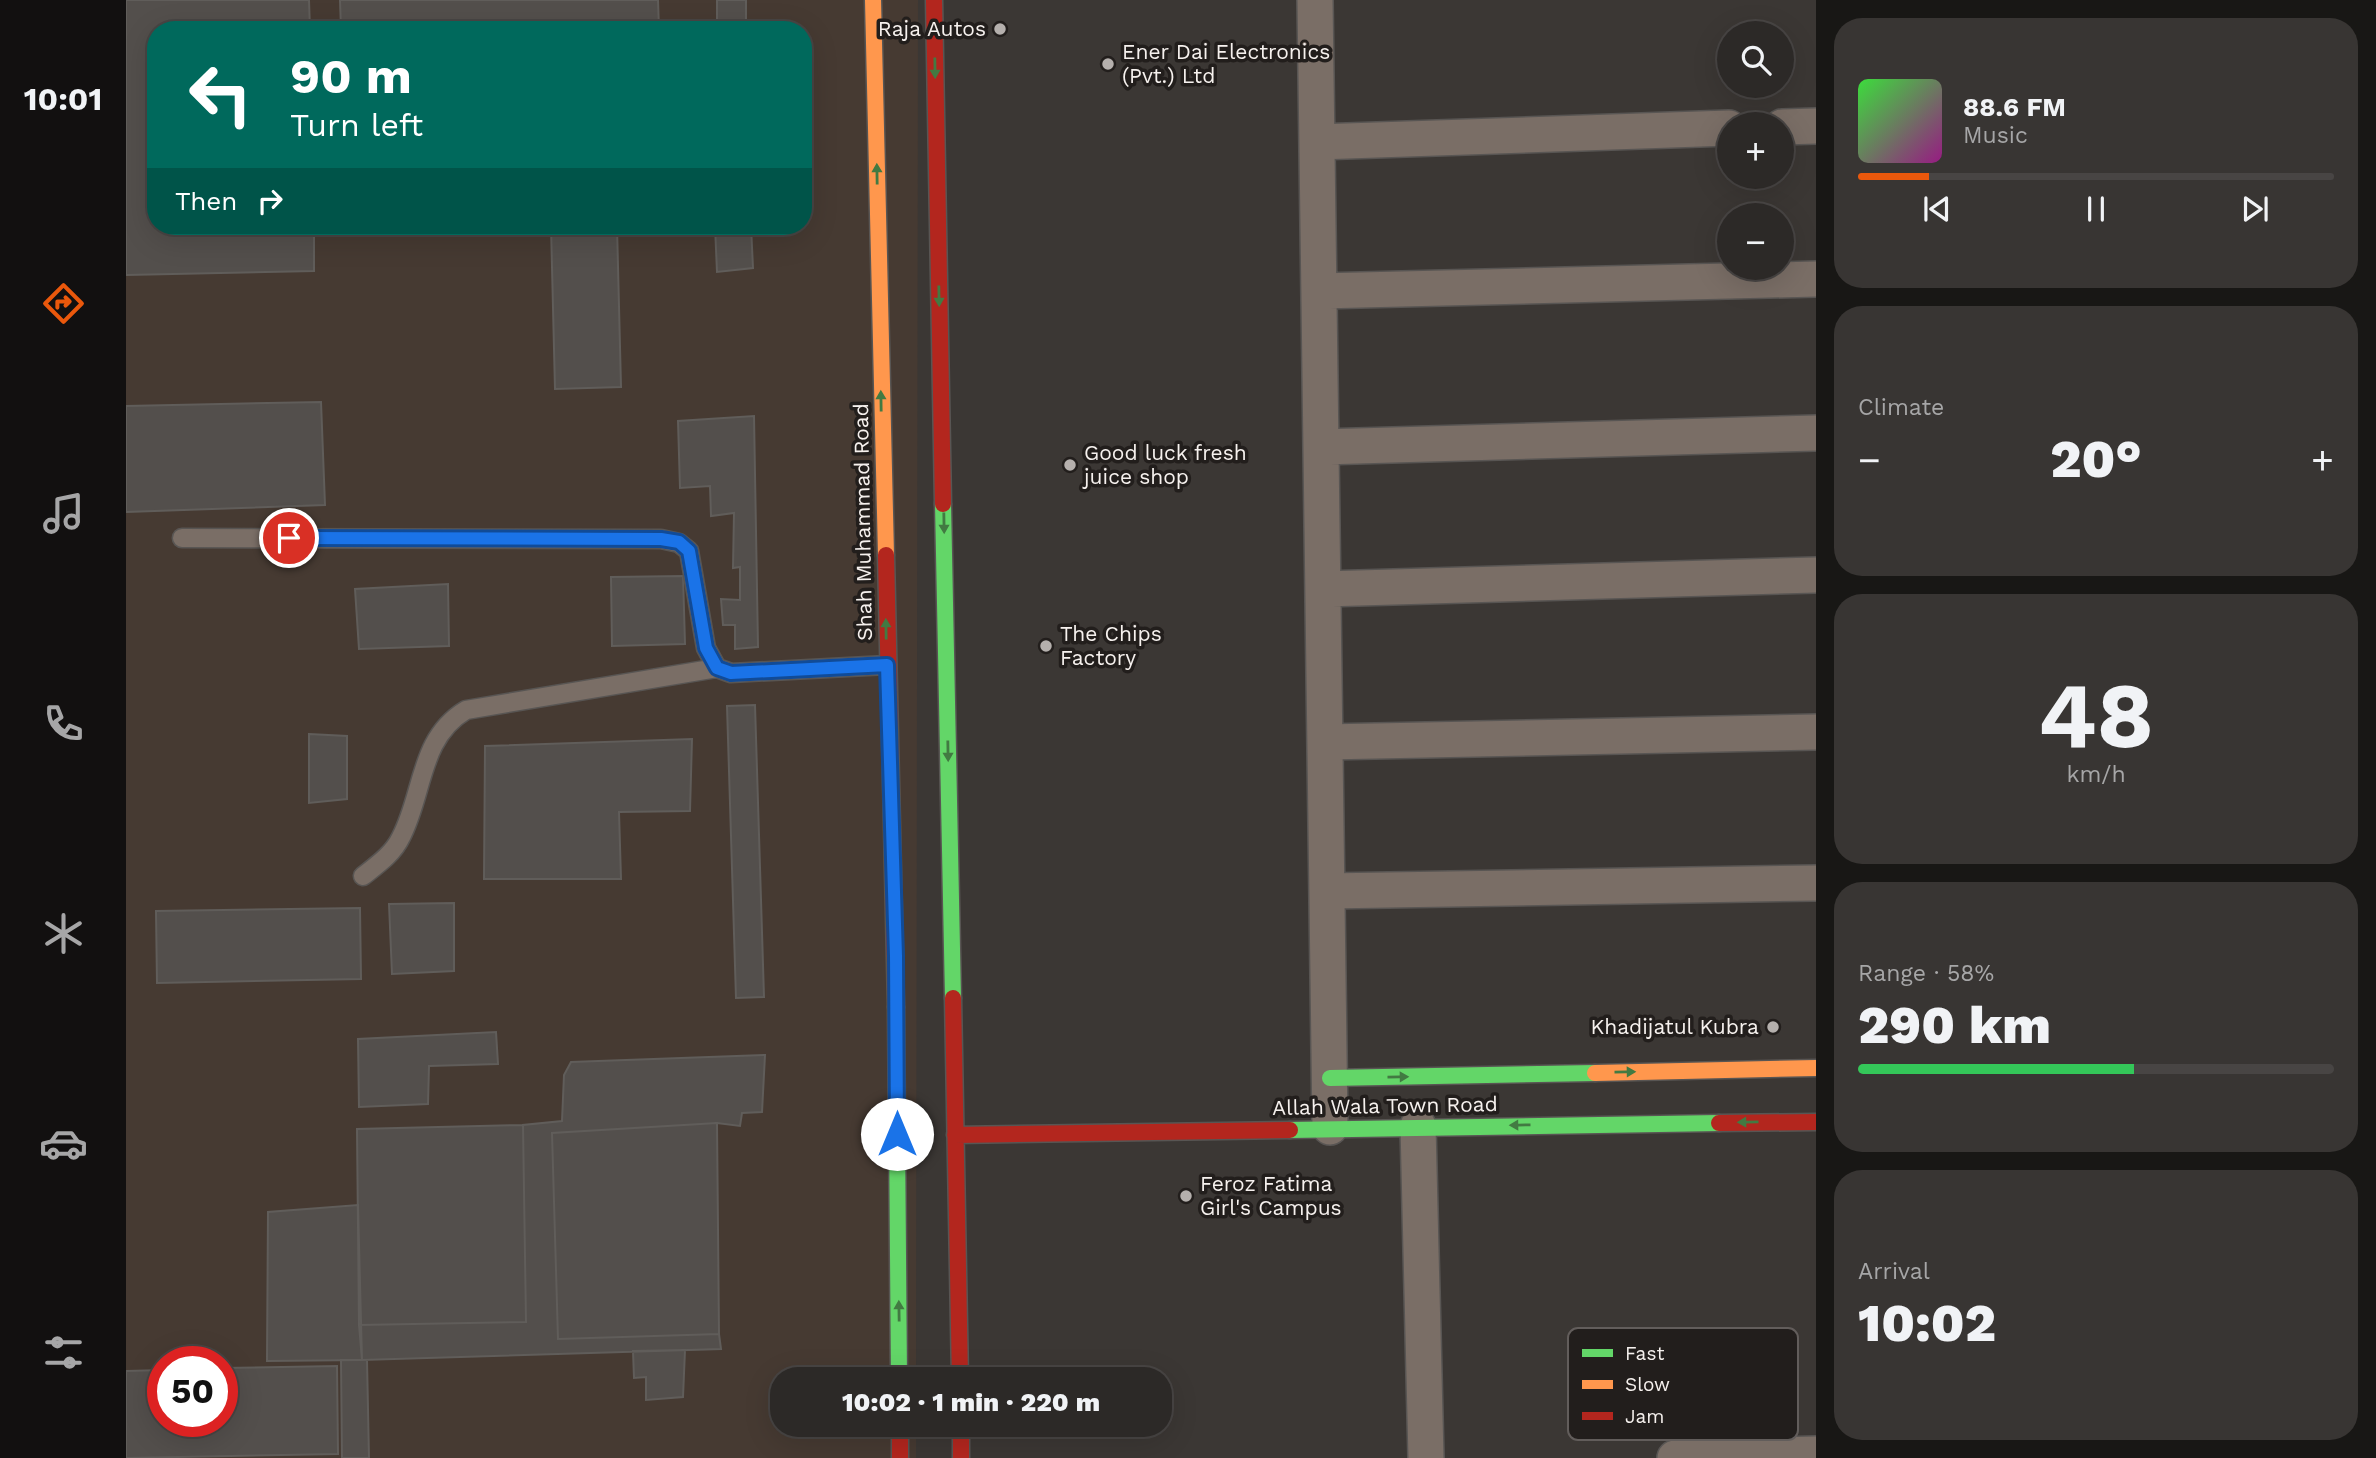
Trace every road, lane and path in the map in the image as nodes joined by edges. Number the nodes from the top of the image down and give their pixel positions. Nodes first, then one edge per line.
1 (873, 0) edge
2 (934, 0) edge
3 (1315, 0) edge
4 (1816, 126) edge
5 (1794, 127) edge
6 (1717, 128) edge
7 (1317, 142) junction
8 (1816, 279) edge
9 (1319, 292) junction
10 (1816, 433) edge
11 (1321, 447) junction
12 (182, 538) dead end
13 (1816, 575) edge
14 (1323, 589) junction
15 (887, 665) junction
16 (717, 668) junction
17 (1816, 732) edge
18 (1325, 742) junction
19 (363, 876) dead end
20 (1816, 883) edge
21 (1327, 891) junction
22 (939, 973) dead end
23 (953, 990) junction
24 (1816, 1068) edge
25 (1330, 1078) junction
26 (897, 1106) junction
27 (1816, 1122) edge
28 (1418, 1126) junction
29 (955, 1127) junction
30 (1330, 1128) junction
31 (914, 1133) dead end
32 (936, 1137) dead end
33 (899, 1367) edge
34 (960, 1367) edge
35 (900, 1437) edge
36 (961, 1437) edge
37 (1816, 1454) edge
38 (900, 1458) edge
39 (961, 1458) edge
40 (1426, 1458) edge
41 (1675, 1458) edge

15 -> 1 main road, Shah Muhammad Road
2 -> 23 main road
3 - 7 street
4 - 5 street
6 - 7 street
7 - 9 street
8 - 9 street
9 - 11 street
10 - 11 street
11 - 14 street
12 - 16 lane
13 - 14 street
14 - 18 street
15 - 16 lane
15 - 26 main road, Shah Muhammad Road
16 - 19 lane
17 - 18 street
18 - 21 street
20 - 21 street
21 - 25 street
22 - 23 main road
23 - 29 main road
25 -> 24 main road, Allah Wala Town Road
25 - 30 street
26 - 31 main road
33 -> 26 main road, Shah Muhammad Road
27 -> 28 main road, Allah Wala Town Road
28 - 30 main road, Allah Wala Town Road
28 - 40 street
29 - 30 main road, Allah Wala Town Road
29 - 32 main road
29 - 34 main road
35 - 38 main road
36 - 39 main road
37 - 41 street

